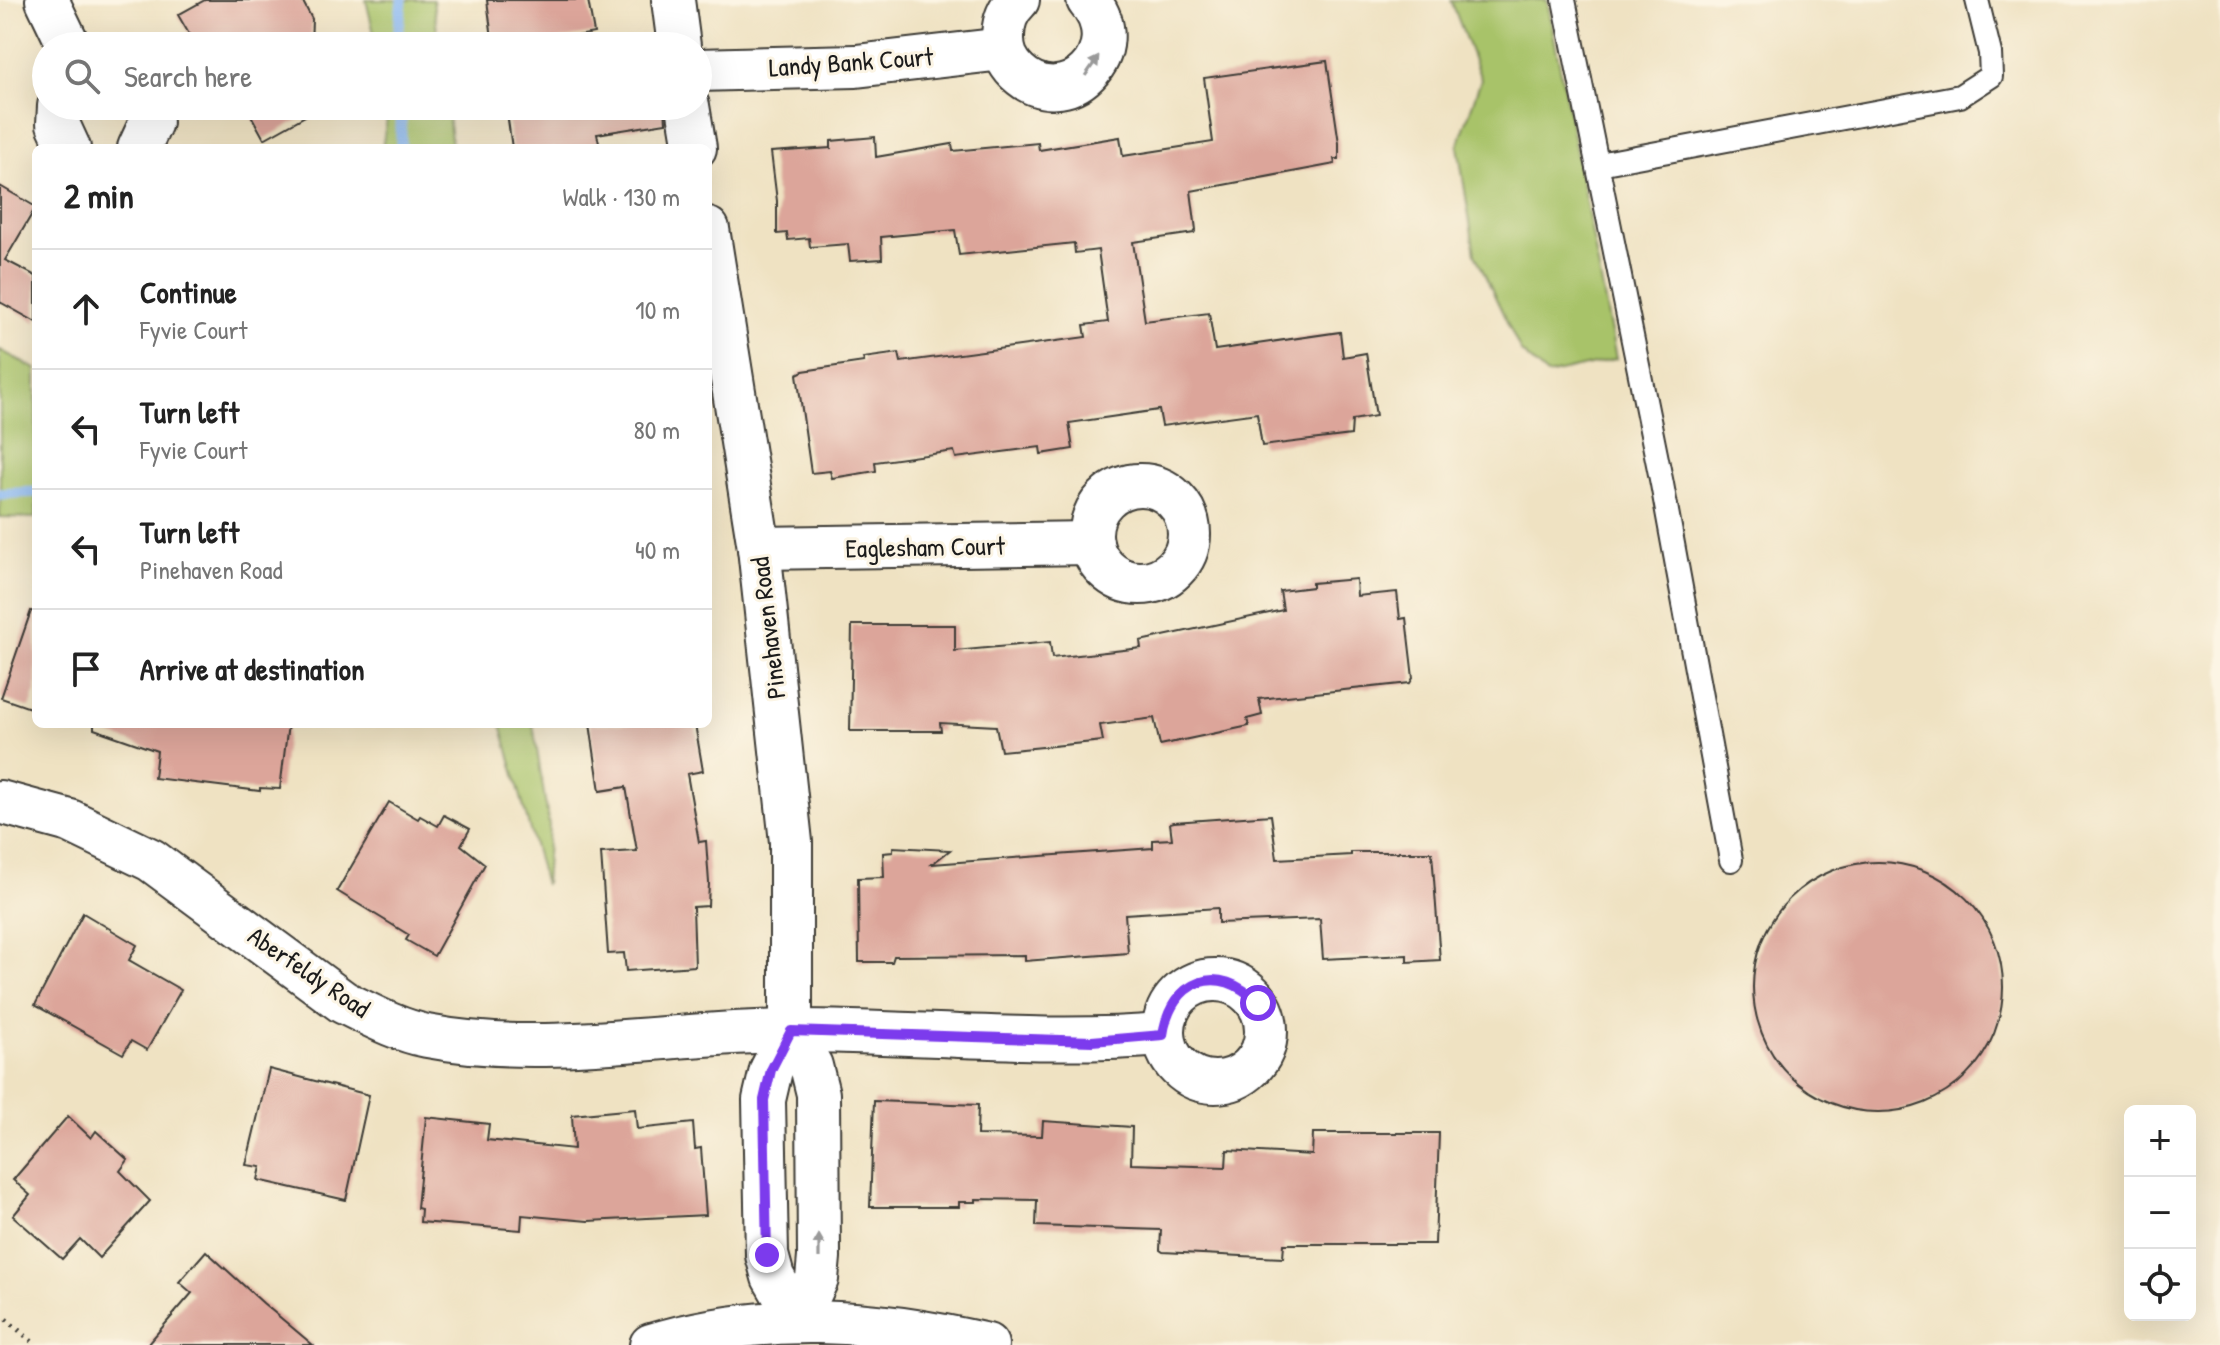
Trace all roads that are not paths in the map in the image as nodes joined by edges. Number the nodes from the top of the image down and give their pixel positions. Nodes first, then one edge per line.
1 (47, 0) edge
2 (673, 0) edge
3 (1018, 0) edge
4 (1088, 0) edge
5 (1564, 0) edge
6 (1977, 0) edge
7 (62, 32) edge
8 (677, 32) edge
9 (1003, 49) junction
10 (712, 70) edge
11 (58, 120) edge
12 (151, 120) edge
13 (690, 120) edge
14 (67, 144) edge
15 (141, 144) edge
16 (694, 144) edge
17 (1599, 164) junction
18 (712, 254) edge
19 (1092, 543) dead end
20 (759, 548) junction
21 (0, 802) edge
22 (1731, 860) dead end
23 (791, 1031) junction
24 (1163, 1035) dead end
25 (798, 1320) junction
26 (651, 1345) edge
27 (987, 1345) edge

1 - 7 street
2 - 8 street
3 - 9 street
9 -> 4 street
5 - 17 lane
6 - 17 lane
9 - 10 street, Landy Bank Court
11 - 14 street
12 - 15 street
13 - 16 street
17 - 22 lane
18 - 20 street, Pinehaven Road
19 - 20 street, Eaglesham Court
20 - 23 street, Pinehaven Road
21 - 23 street, Aberfeldy Road
23 - 24 street, Aberfeldy Road
23 - 25 street, Pinehaven Road
25 - 26 street
25 - 27 street

